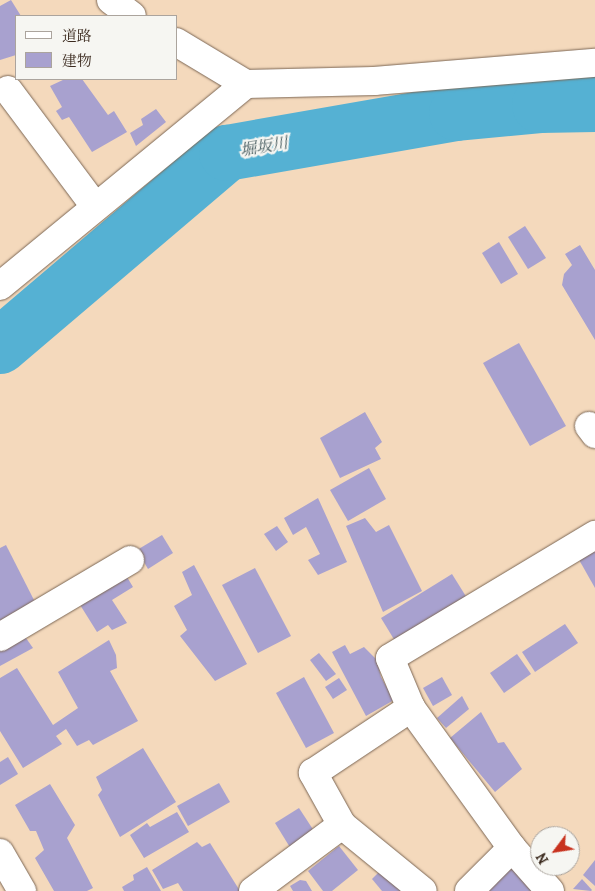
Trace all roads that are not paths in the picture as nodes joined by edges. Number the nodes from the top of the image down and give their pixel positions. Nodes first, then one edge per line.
1 (178, 43) edge
2 (595, 63) edge
3 (246, 84) junction
4 (10, 88) edge
5 (94, 205) junction
6 (0, 286) edge
7 (595, 535) edge
8 (130, 560) dead end
9 (0, 637) edge
10 (411, 708) junction
11 (342, 825) junction
12 (512, 848) junction
13 (0, 853) edge
14 (22, 891) edge
15 (253, 891) edge
16 (423, 891) edge
17 (469, 891) edge
18 (550, 891) edge

1 - 3 street
2 - 3 street
3 - 5 street
4 - 5 street
5 - 6 street
7 - 10 street
8 - 9 street
10 - 11 street
10 - 12 street
11 - 15 street
11 - 16 street
12 - 17 street
12 - 18 street
13 - 14 street

